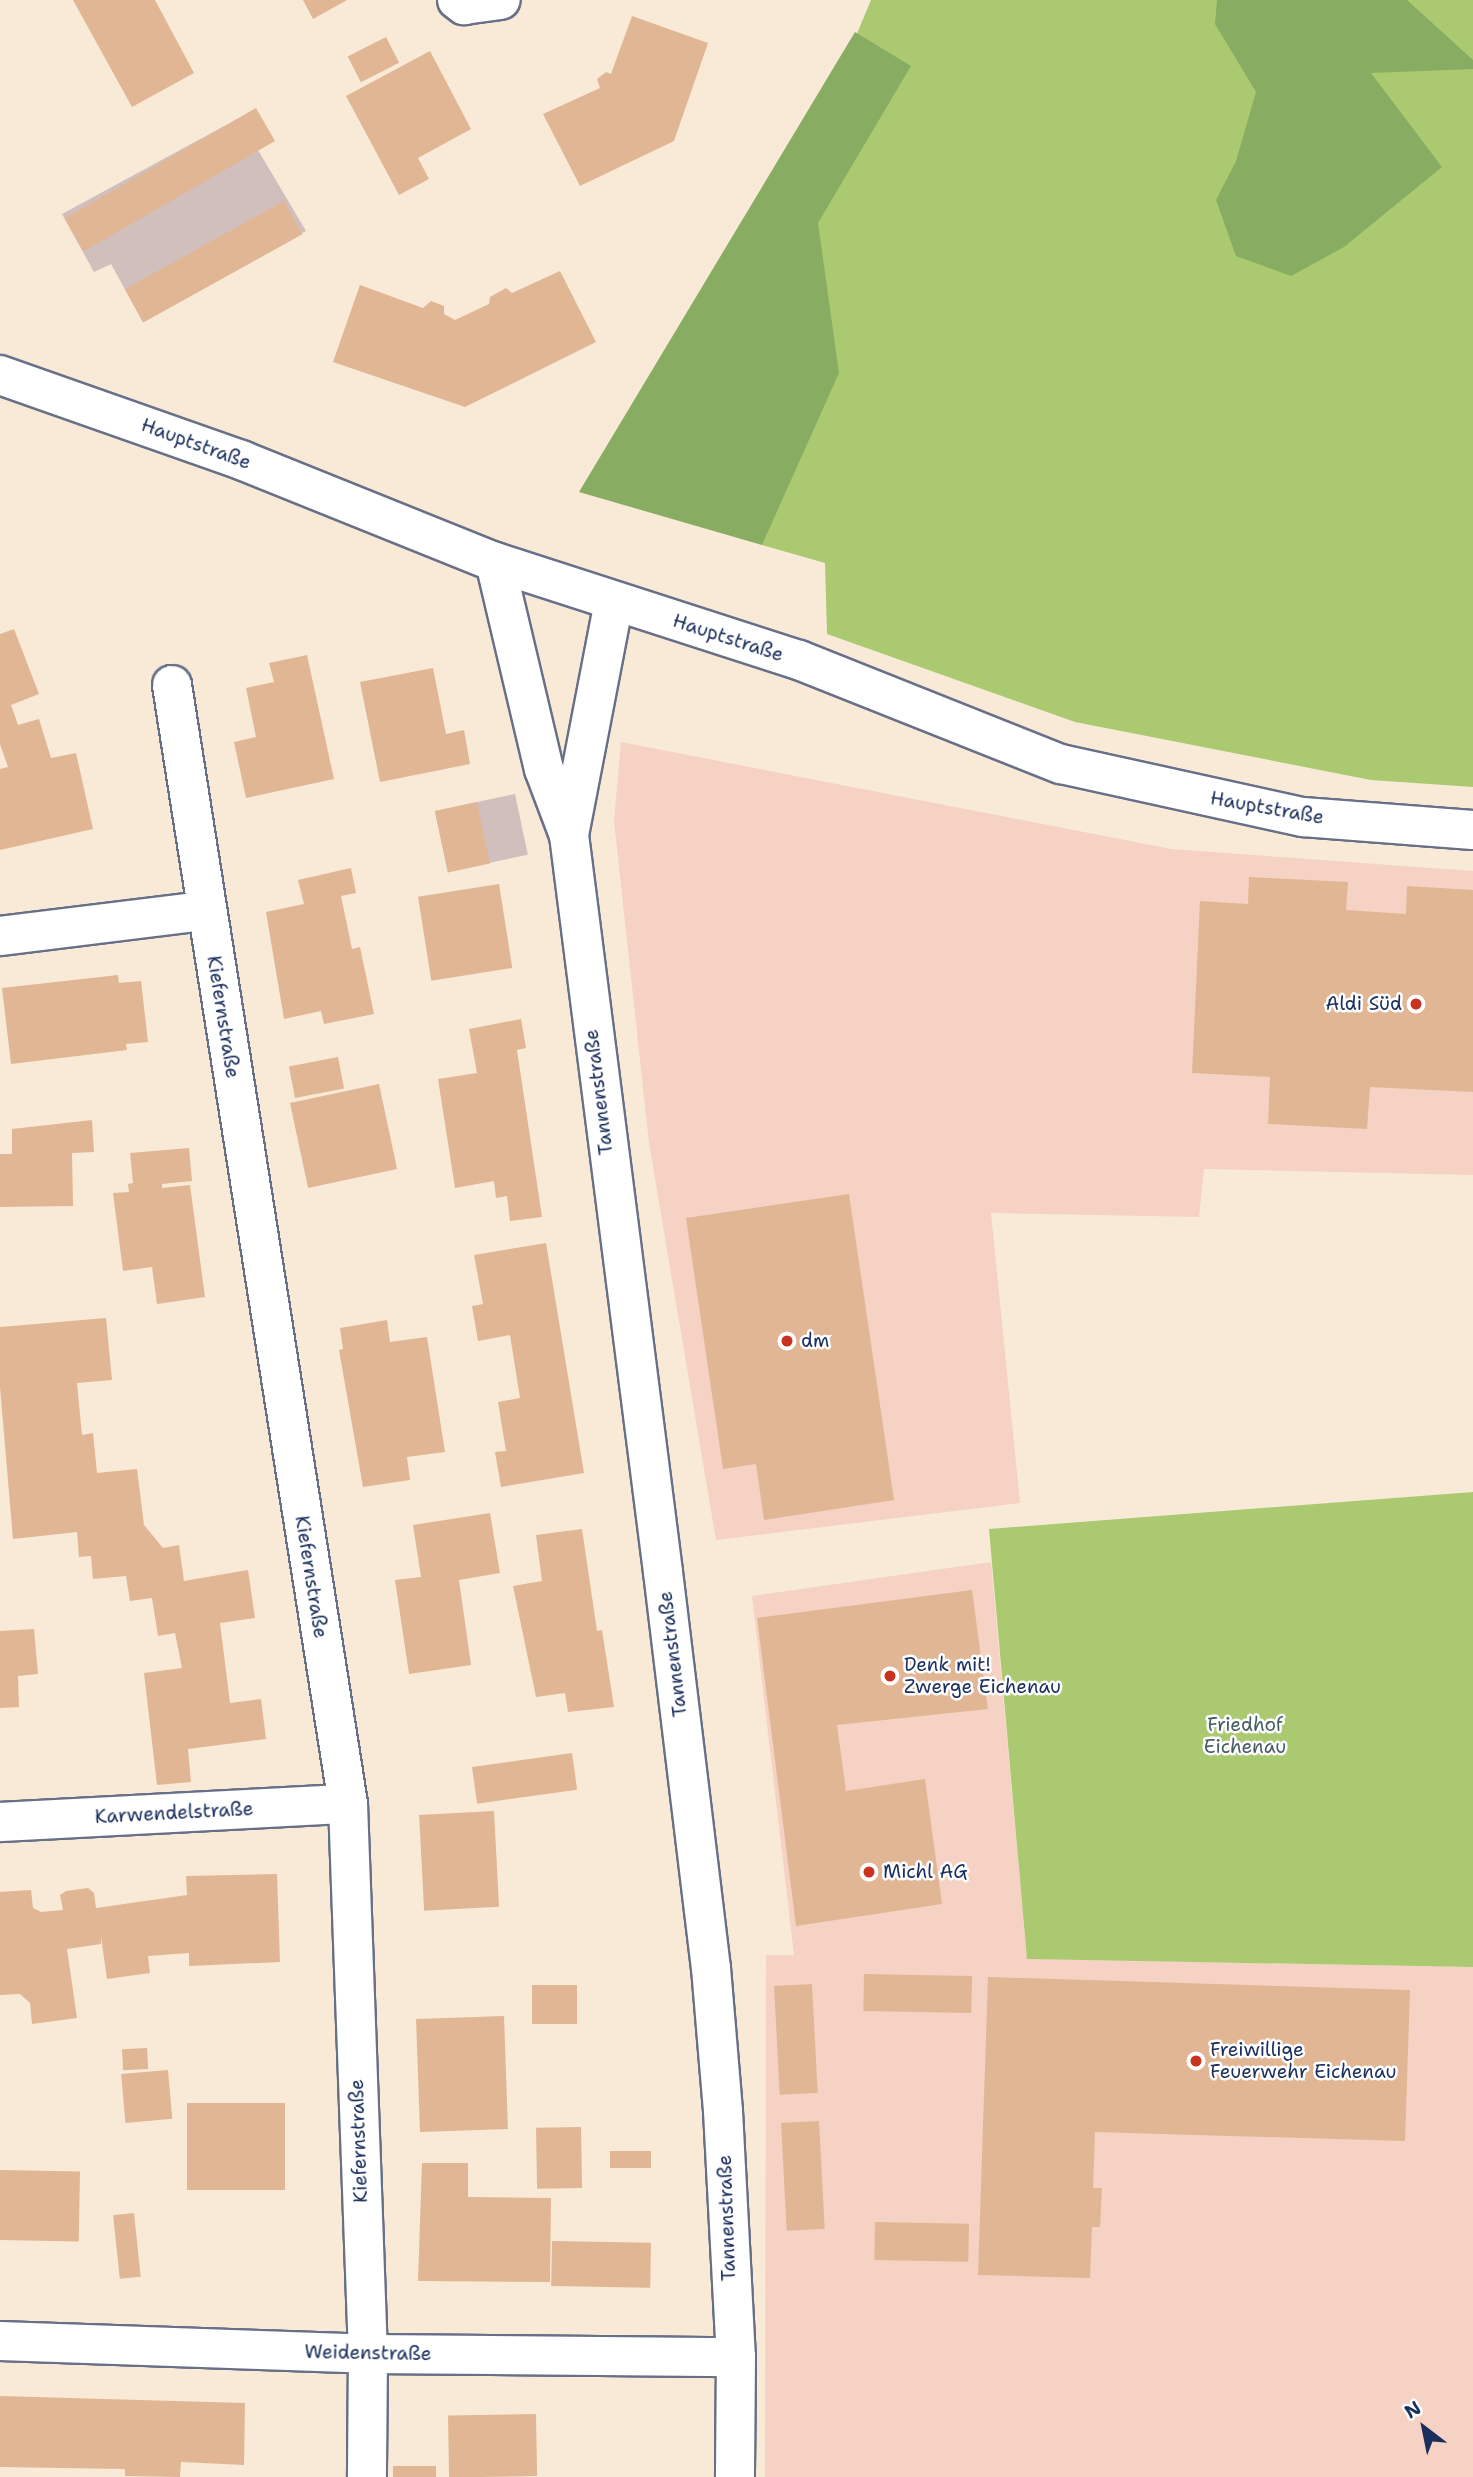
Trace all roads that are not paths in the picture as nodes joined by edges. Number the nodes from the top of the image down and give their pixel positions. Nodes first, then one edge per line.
1 (457, 0) edge
2 (500, 0) edge
3 (0, 375) edge
4 (495, 562) junction
5 (614, 602) junction
6 (172, 685) dead end
7 (1473, 830) edge
8 (569, 835) junction
9 (205, 911) junction
10 (0, 936) edge
11 (348, 1804) junction
12 (0, 1822) edge
13 (0, 2341) edge
14 (368, 2354) junction
15 (736, 2357) junction
16 (367, 2477) edge
17 (735, 2477) edge

1 - 2 street
3 - 4 street, Hauptstraße
4 - 5 street, Hauptstraße
4 - 8 street, Tannenstraße
5 - 7 street, Hauptstraße
5 - 8 street, Tannenstraße
6 - 9 street, Kiefernstraße
8 - 15 street, Tannenstraße
9 - 10 street
9 - 11 street, Kiefernstraße
11 - 12 street, Karwendelstraße
11 - 14 street, Kiefernstraße
13 - 14 street, Weidenstraße
14 - 15 street, Weidenstraße
14 - 16 street, Kiefernstraße
15 - 17 street, Tannenstraße

